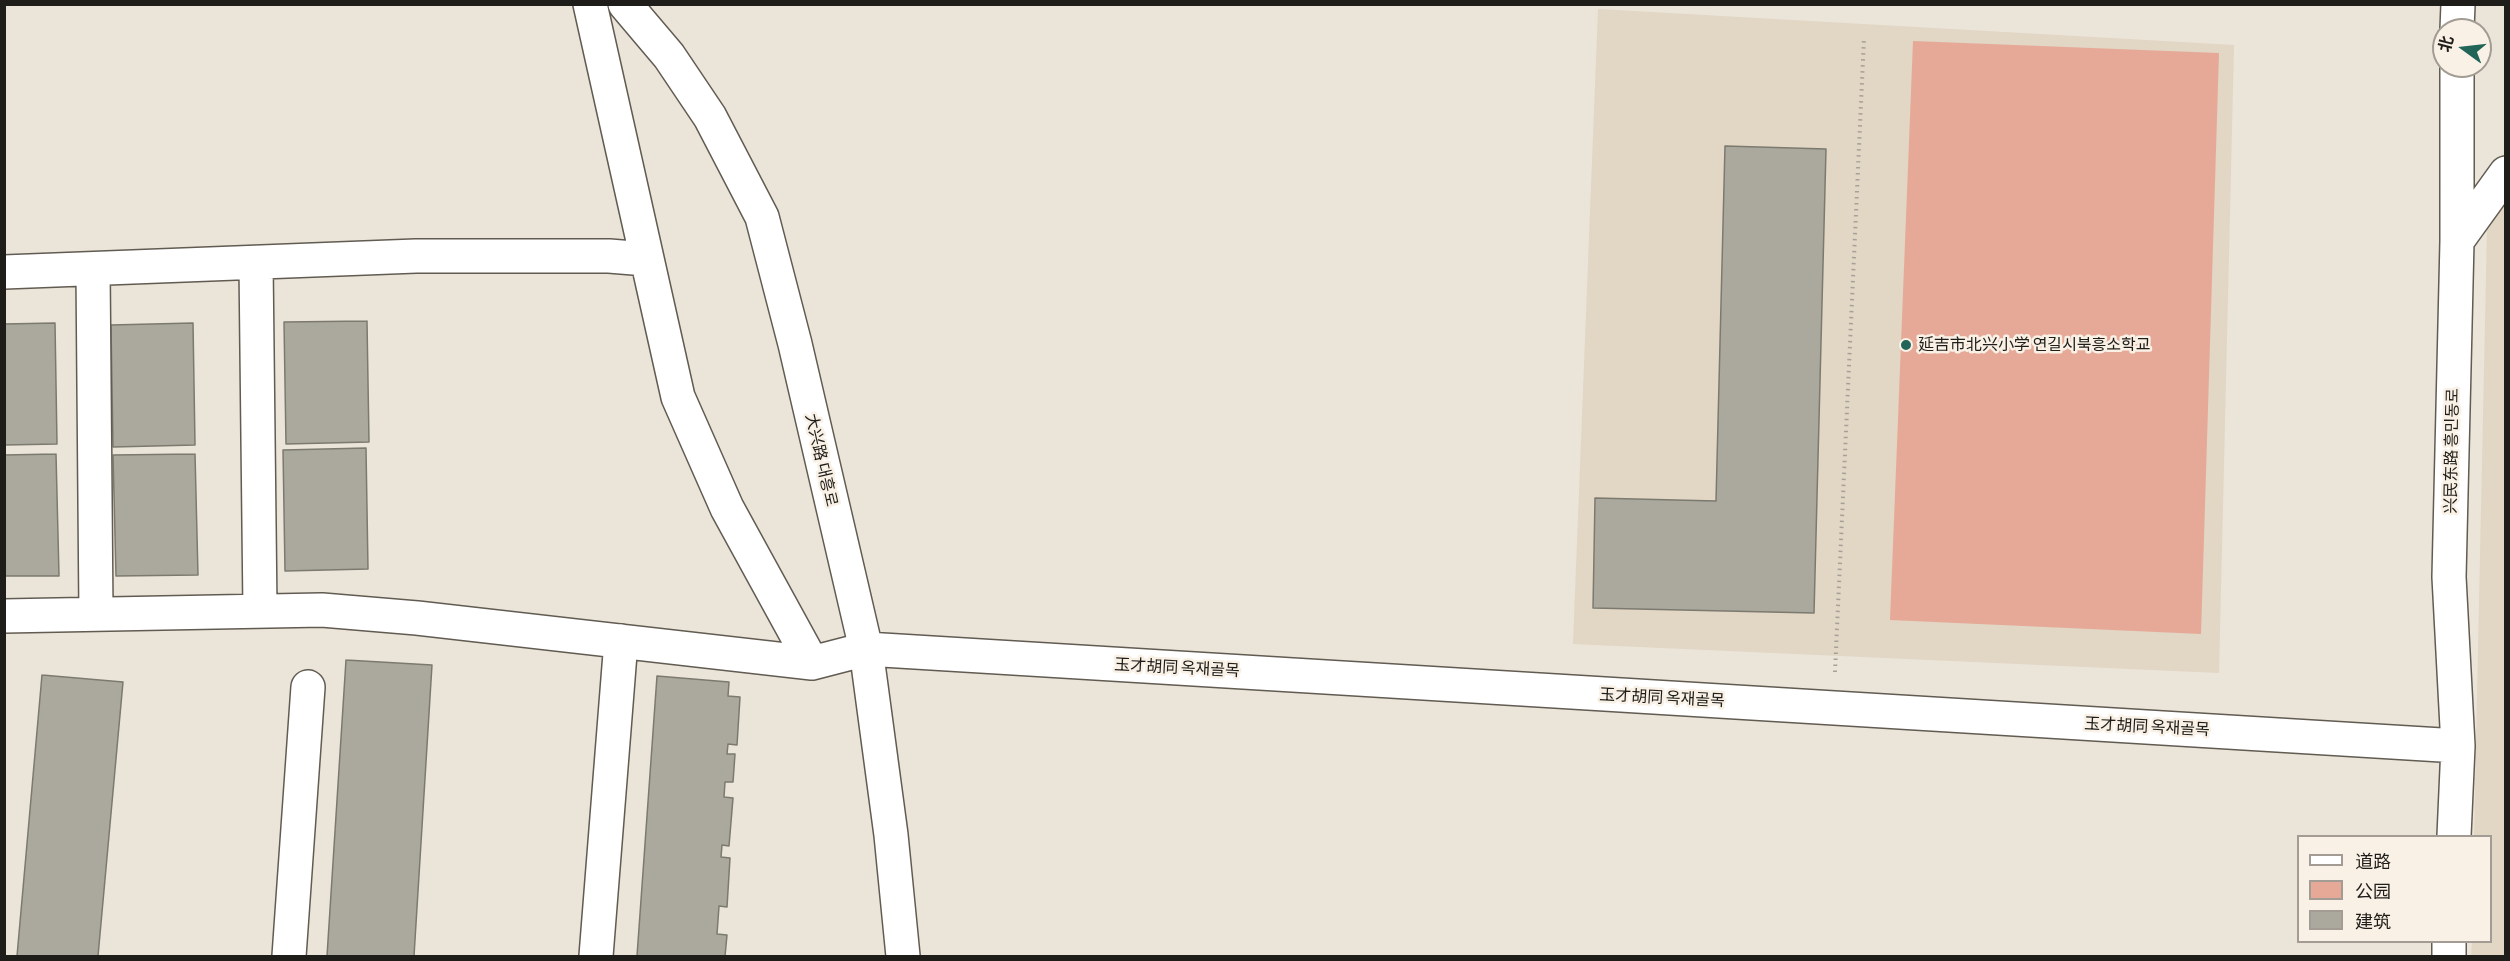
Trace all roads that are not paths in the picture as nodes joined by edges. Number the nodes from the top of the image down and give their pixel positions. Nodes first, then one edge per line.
1 (590, 4) edge
2 (625, 4) edge
3 (2457, 78) edge
4 (2505, 173) edge
5 (2457, 241) junction
6 (646, 259) junction
7 (256, 263) junction
8 (93, 269) junction
9 (4, 272) edge
10 (260, 610) junction
11 (96, 614) junction
12 (4, 616) edge
13 (621, 641) junction
14 (866, 649) junction
15 (812, 663) junction
16 (308, 687) dead end
17 (2458, 746) junction
18 (2454, 835) edge
19 (289, 957) edge
20 (596, 957) edge
21 (903, 957) edge

1 - 6 street
2 - 14 street, 大兴路 대흥로
3 - 5 street, 兴民东路 흥민동로
4 - 5 street
5 - 17 street, 兴民东路 흥민동로
6 - 7 street
6 - 15 street
7 - 8 street
7 - 10 street
8 - 9 street
8 - 11 street
10 - 11 street
10 - 13 street
11 - 12 street
13 - 15 street
13 - 20 street
14 - 15 street, 玉才胡同 옥재골목
14 - 17 street, 玉才胡同 옥재골목
14 - 21 street, 大兴路 대흥로
16 - 19 street
17 - 18 street, 兴民东路 흥민동로

